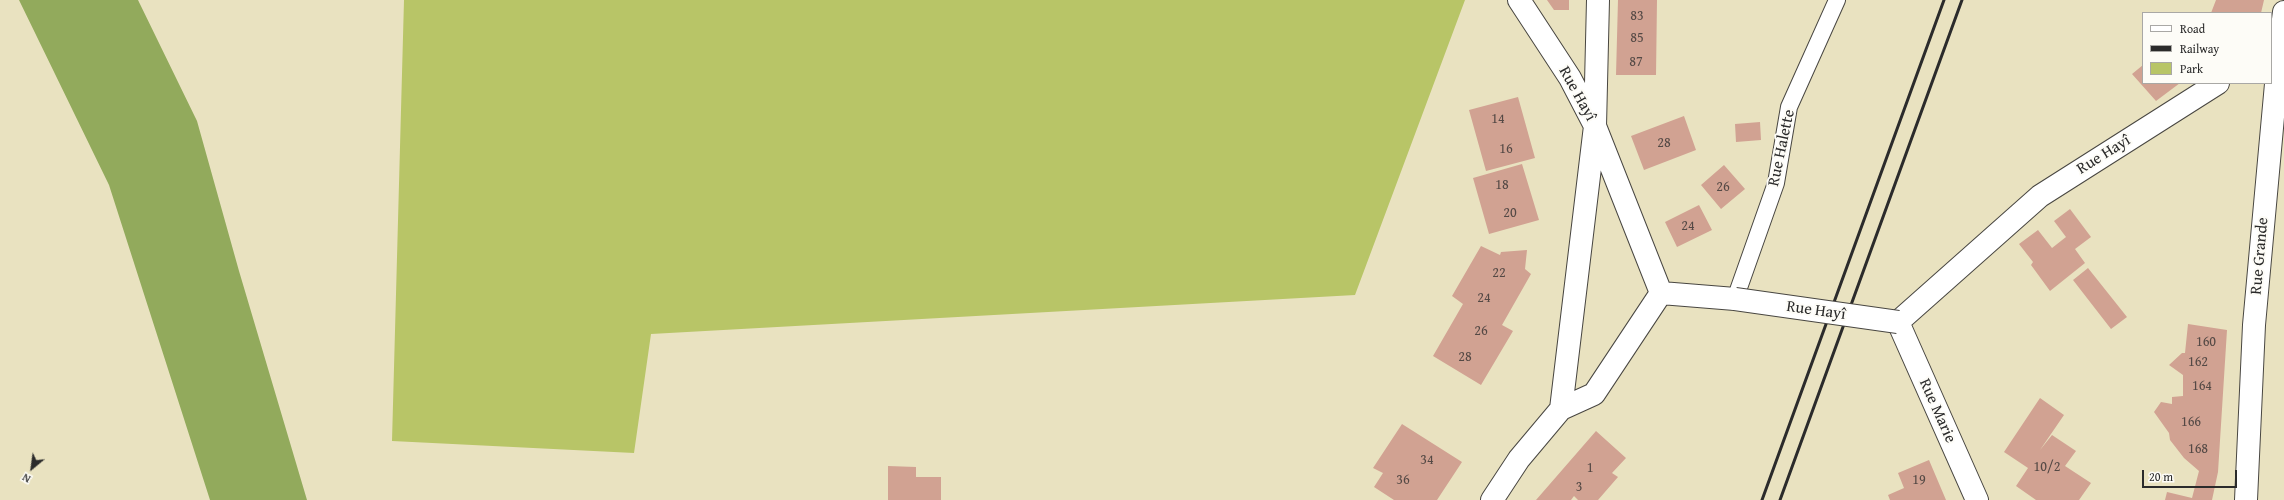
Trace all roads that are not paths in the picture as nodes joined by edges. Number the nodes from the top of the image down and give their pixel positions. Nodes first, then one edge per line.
1 (1519, 0) edge
2 (1598, 0) edge
3 (1837, 0) edge
4 (2284, 12) edge
5 (2275, 52) edge
6 (2216, 84) edge
7 (1595, 126) junction
8 (1661, 293) junction
9 (1735, 299) junction
10 (1898, 322) junction
11 (1560, 409) junction
12 (2244, 497) edge
13 (1492, 500) edge
14 (1977, 500) edge

1 - 7 street, Rue Hayî
2 - 7 street
3 - 9 lane, Rue Halette
4 - 5 street, Rue Grande
5 - 12 street, Rue Grande
6 - 10 street, Rue Hayî
7 - 8 street, Rue Hayî
7 - 11 street
8 - 9 street, Rue Hayî
8 - 11 street
9 - 10 street, Rue Hayî, bridge
10 - 14 street, Rue Marie
11 - 13 street

